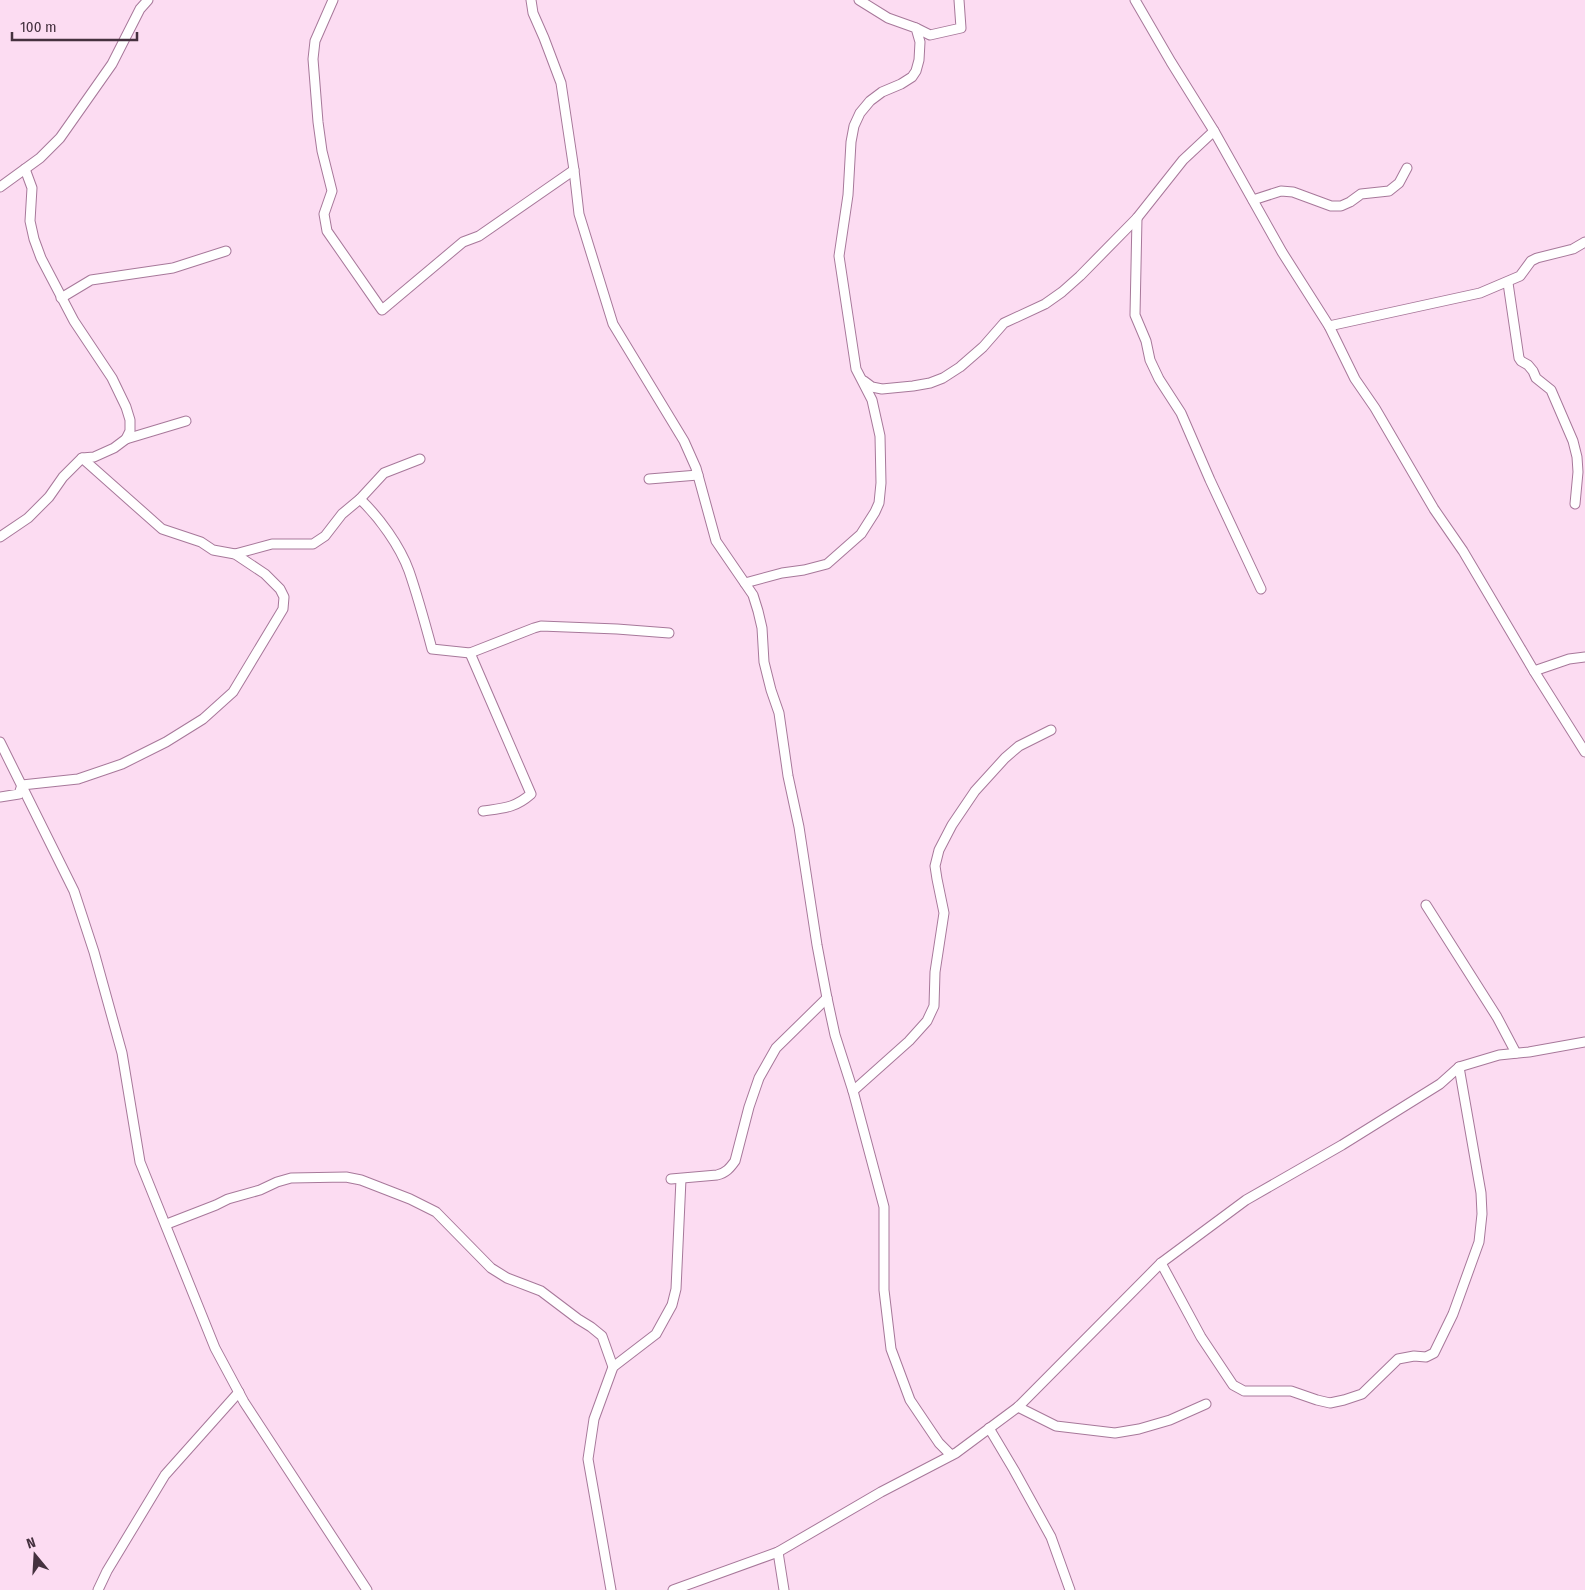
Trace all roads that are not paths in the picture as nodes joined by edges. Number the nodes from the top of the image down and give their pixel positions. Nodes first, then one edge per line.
1 (148, 0) edge
2 (333, 0) edge
3 (531, 0) edge
4 (859, 0) edge
5 (959, 0) edge
6 (1135, 0) edge
7 (916, 28) junction
8 (1214, 131) junction
9 (1407, 168) dead end
10 (25, 169) junction
11 (574, 170) junction
12 (0, 186) edge
13 (1253, 200) junction
14 (1137, 218) junction
15 (1585, 242) edge
16 (226, 251) dead end
17 (1508, 283) junction
18 (62, 298) junction
19 (1329, 326) junction
20 (862, 380) junction
21 (872, 387) junction
22 (872, 400) junction
23 (186, 422) dead end
24 (126, 439) junction
25 (82, 458) junction
26 (420, 459) dead end
27 (698, 475) junction
28 (649, 479) dead end
29 (360, 499) junction
30 (1575, 504) dead end
31 (0, 537) edge
32 (235, 554) junction
33 (745, 584) junction
34 (1262, 589) dead end
35 (669, 633) dead end
36 (470, 653) junction
37 (1585, 657) edge
38 (1534, 671) junction
39 (1051, 730) dead end
40 (0, 742) edge
41 (1585, 752) edge
42 (22, 785) junction
43 (0, 796) edge
44 (483, 810) dead end
45 (1426, 905) dead end
46 (827, 998) junction
47 (1585, 1042) edge
48 (1516, 1053) junction
49 (1459, 1067) junction
50 (854, 1091) junction
51 (166, 1224) junction
52 (1161, 1263) junction
53 (613, 1367) junction
54 (239, 1392) junction
55 (1206, 1404) dead end
56 (1018, 1407) junction
57 (990, 1428) junction
58 (951, 1455) junction
59 (778, 1552) junction
60 (98, 1590) edge
61 (367, 1590) edge
62 (611, 1590) edge
63 (673, 1590) edge
64 (784, 1590) edge
65 (1070, 1590) edge

1 - 10 street
2 - 11 street
3 - 11 street
4 - 7 street
5 - 7 street
6 - 8 street
7 - 20 street
8 - 13 street
8 - 14 street
9 - 13 street
10 - 12 street
10 - 18 street
11 - 27 street
13 - 19 street
14 - 21 street
14 - 34 street
15 - 17 street
16 - 18 street
17 - 19 street
17 - 30 street
18 - 24 street
19 - 38 street
20 - 21 street
20 - 22 street
21 - 22 street
22 - 33 street
23 - 24 street
24 - 25 street
25 - 31 street
25 - 32 street
26 - 29 street
27 - 28 street
27 - 33 street
29 - 32 street
29 - 36 street
32 - 42 street
33 - 46 street
35 - 36 street
36 - 44 street
37 - 38 street
38 - 41 street
39 - 50 street
40 - 42 street
42 - 43 street
42 - 51 street
45 - 48 street
46 - 50 street
46 - 53 street
47 - 48 street
48 - 49 street
49 - 52 street
49 - 52 street
50 - 58 street
51 - 53 street
51 - 54 street
52 - 56 street
53 - 62 street
54 - 60 street
54 - 61 street
55 - 56 street
56 - 57 street
57 - 58 street
57 - 65 street
58 - 59 street
59 - 63 street
59 - 64 street

